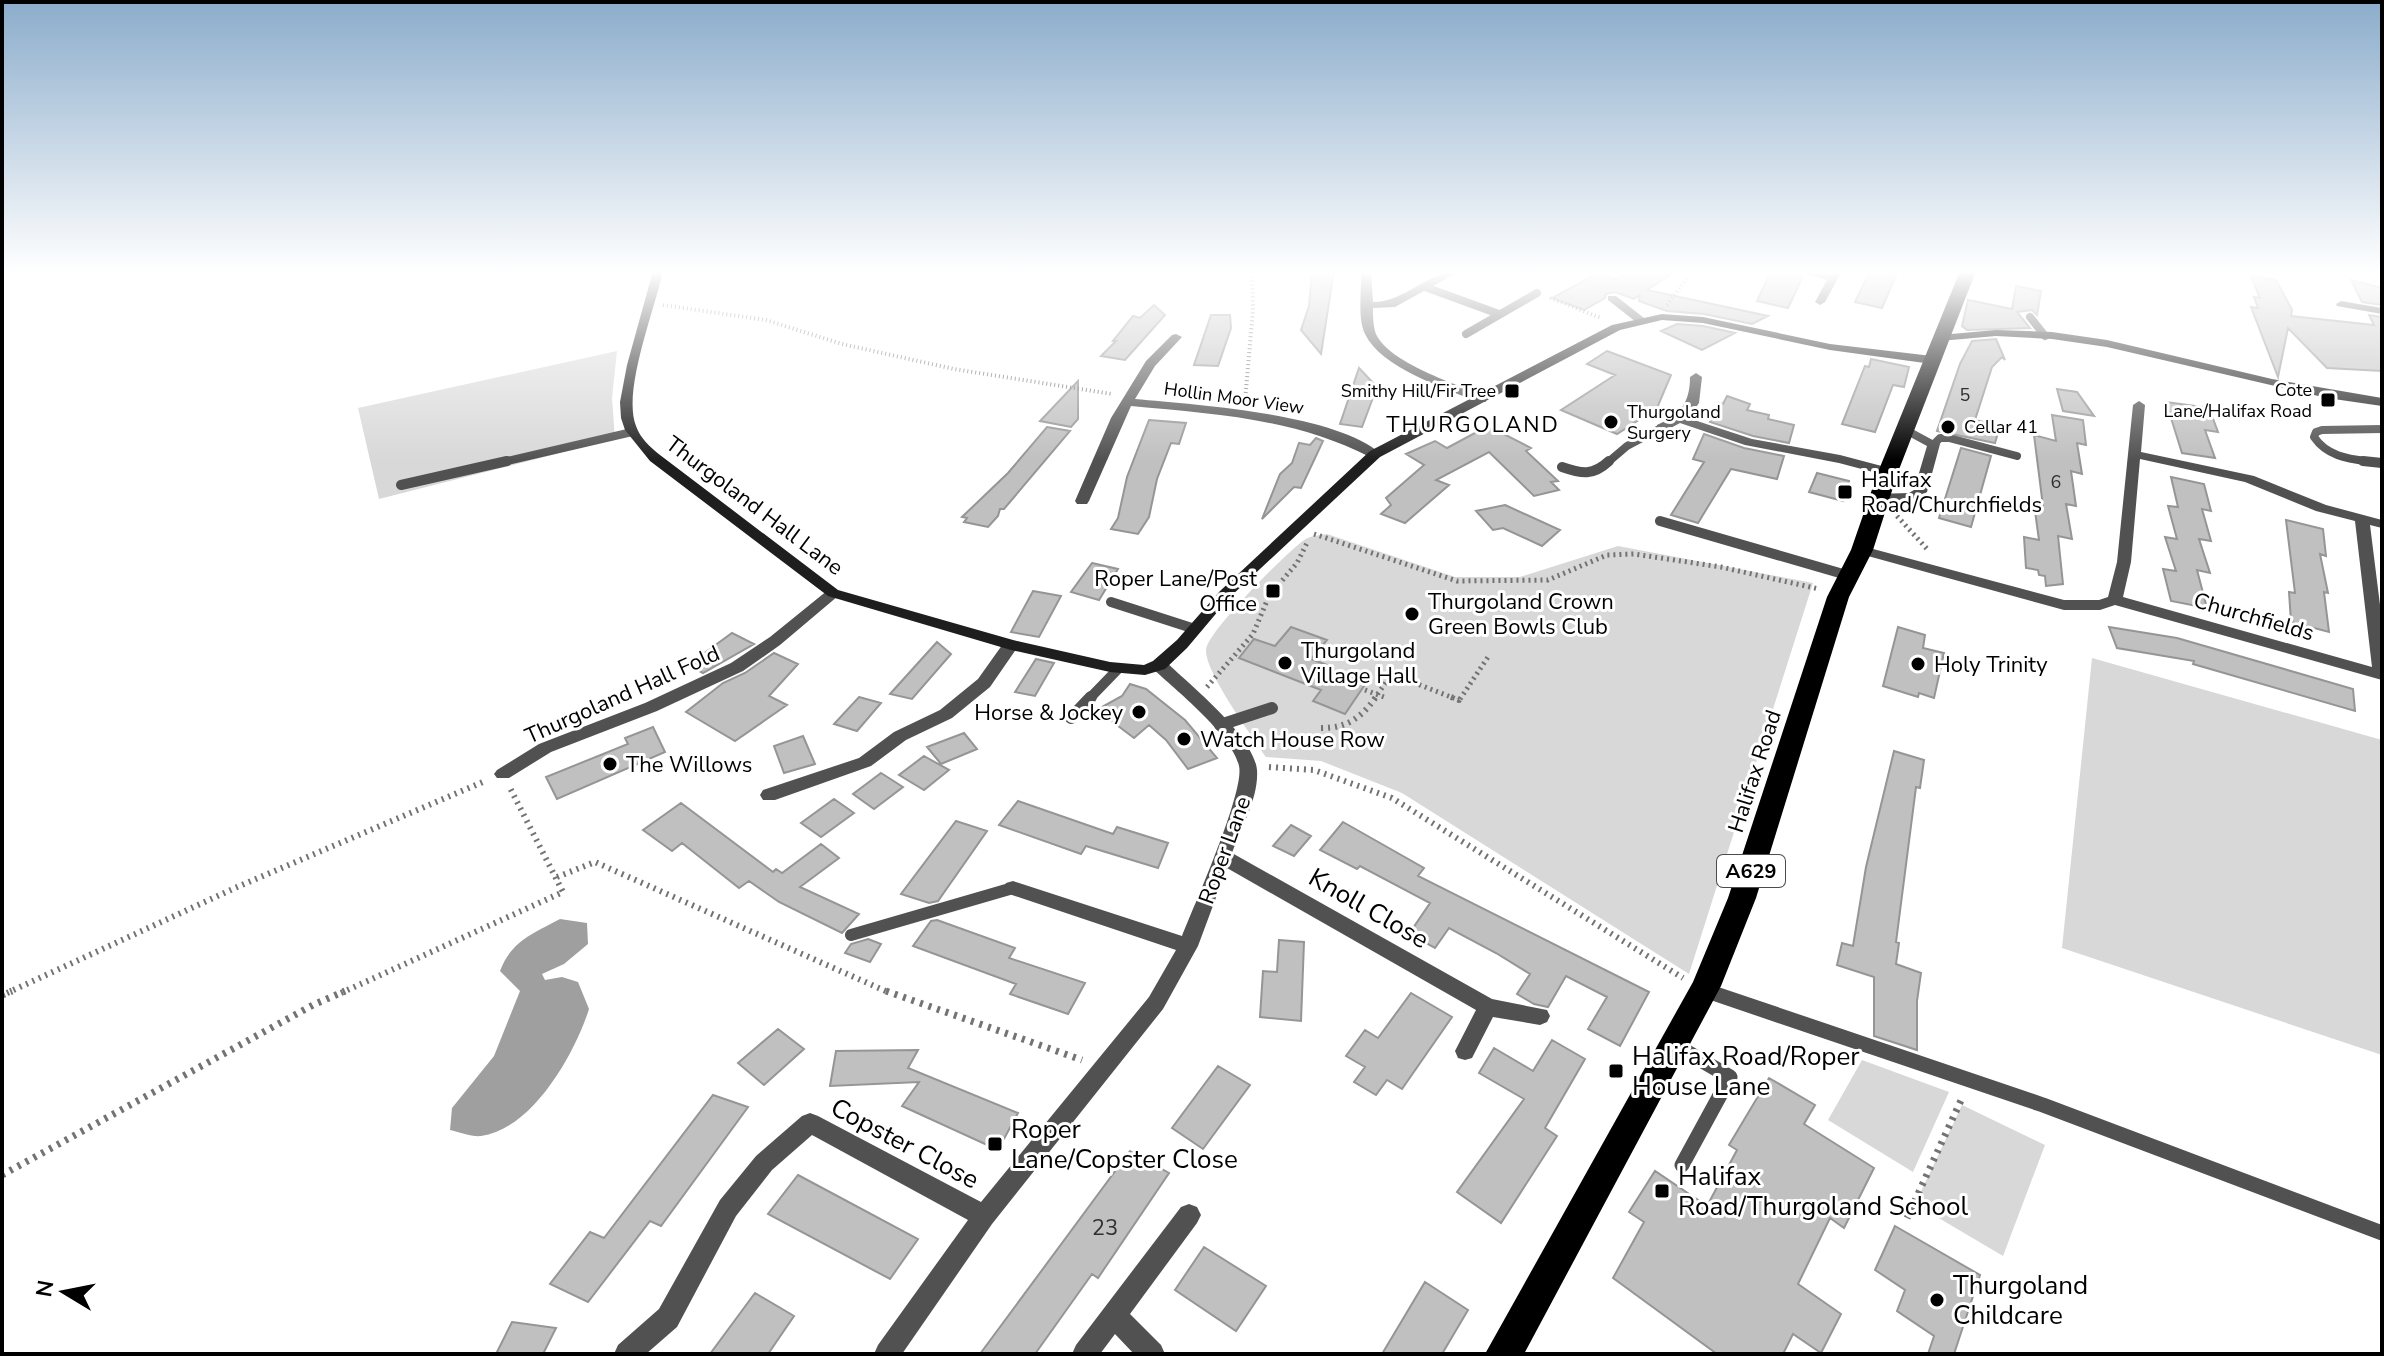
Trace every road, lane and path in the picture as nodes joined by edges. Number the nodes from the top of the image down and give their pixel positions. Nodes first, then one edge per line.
1 (641, 334) edge
2 (811, 334) edge
3 (1251, 334) edge
4 (1371, 334) edge
5 (1601, 334) edge
6 (1772, 334) edge
7 (1942, 334) edge
8 (1982, 334) edge
9 (2011, 334) edge
10 (2045, 336) joint
11 (1176, 337) dead end
12 (1936, 349) junction
13 (1696, 377) dead end
14 (1131, 399) junction
15 (1482, 399) junction
16 (2382, 402) edge
17 (2139, 405) dead end
18 (1244, 414) junction
19 (1682, 420) junction
20 (1661, 428) joint
21 (1905, 429) junction
22 (2382, 429) edge
23 (632, 432) junction
24 (1934, 444) junction
25 (1375, 454) junction
26 (2134, 454) junction
27 (2017, 456) dead end
28 (2382, 463) edge
29 (1562, 467) dead end
30 (1884, 484) junction
31 (401, 485) dead end
32 (1082, 501) dead end
33 (2362, 519) junction
34 (1660, 521) dead end
35 (2382, 524) edge
36 (1293, 531) junction
37 (1862, 550) junction
38 (1950, 574) junction
39 (1845, 585) junction
40 (833, 593) junction
41 (2115, 600) junction
42 (1111, 602) dead end
43 (1195, 629) junction
44 (1011, 645) junction
45 (1488, 657) dead end
46 (1159, 665) junction
47 (1118, 669) junction
48 (2382, 675) edge
49 (1365, 690) dead end
50 (1376, 694) junction
51 (1384, 697) dead end
52 (1195, 699) junction
53 (1272, 708) dead end
54 (1071, 718) dead end
55 (1220, 725) junction
56 (1321, 728) dead end
57 (1248, 766) junction
58 (503, 774) junction
59 (769, 795) dead end
60 (1223, 857) junction
61 (557, 877) junction
62 (1013, 888) joint
63 (851, 935) dead end
64 (1188, 946) junction
65 (1705, 988) junction
66 (2, 995) edge
67 (1488, 1007) junction
68 (1540, 1016) dead end
69 (1674, 1045) junction
70 (1465, 1051) dead end
71 (1103, 1067) junction
72 (1968, 1079) junction
73 (1682, 1165) dead end
74 (2, 1175) edge
75 (1189, 1215) dead end
76 (984, 1216) junction
77 (1907, 1218) dead end
78 (2382, 1233) edge
79 (1114, 1316) junction
80 (627, 1354) edge
81 (887, 1354) edge
82 (1085, 1354) edge
83 (1152, 1354) edge
84 (1504, 1354) edge

1 - 23 street
2 - 14 path
3 - 18 path
4 - 15 street
5 - 15 street
6 - 12 street
7 - 12 highway, Halifax Road / A629
8 - 12 street
9 - 10 street
10 - 16 street
11 - 14 street, Hollin Moor View
12 - 21 highway, Halifax Road / A629
13 - 19 street
14 - 18 street, Hollin Moor View
14 - 32 street, Hollin Moor View
15 - 25 street
17 - 26 street
18 - 25 street, Hollin Moor View
19 - 20 street
19 - 30 street
20 - 29 lane
21 - 24 street
21 - 30 highway, Halifax Road / A629
22 - 28 lane
23 - 31 lane
23 - 40 street, Thurgoland Hall Lane
24 - 27 lane
24 - 30 street
25 - 36 street
26 - 33 street
26 - 41 street
30 - 37 highway, Halifax Road / A629
30 - 38 path
33 - 35 street
33 - 48 street, Churchfields
34 - 39 lane
36 - 39 path
36 - 43 street
36 - 52 path
37 - 38 street, Churchfields
37 - 39 highway, Halifax Road / A629
38 - 41 street, Churchfields
39 - 65 highway, Halifax Road / A629
40 - 44 street, Thurgoland Hall Lane
40 - 58 street, Thurgoland Hall Fold
41 - 48 street, Churchfields
42 - 43 lane
43 - 46 street
44 - 47 street, Thurgoland Hall Lane
44 - 59 street
45 - 50 path
46 - 47 street, Thurgoland Hall Lane
46 - 52 street, Roper Lane
47 - 54 lane
49 - 50 path
50 - 51 path
50 - 56 path
52 - 55 street, Roper Lane
53 - 55 lane
55 - 57 street, Roper Lane
57 - 60 street, Roper Lane
57 - 65 path
58 - 61 path
58 - 66 path
60 - 64 street, Roper Lane
60 - 67 street, Knoll Close
61 - 71 path
61 - 74 path
62 - 63 lane
62 - 64 street
64 - 71 street, Roper Lane
65 - 69 highway, Halifax Road / A629
65 - 72 lane
67 - 68 street, Knoll Close
67 - 70 street
69 - 73 lane
69 - 84 highway, Halifax Road / A629
71 - 76 street, Roper Lane
72 - 77 path
72 - 78 lane
75 - 79 street
76 - 80 street, Copster Close
76 - 81 street, Roper Lane
79 - 82 street
79 - 83 street

